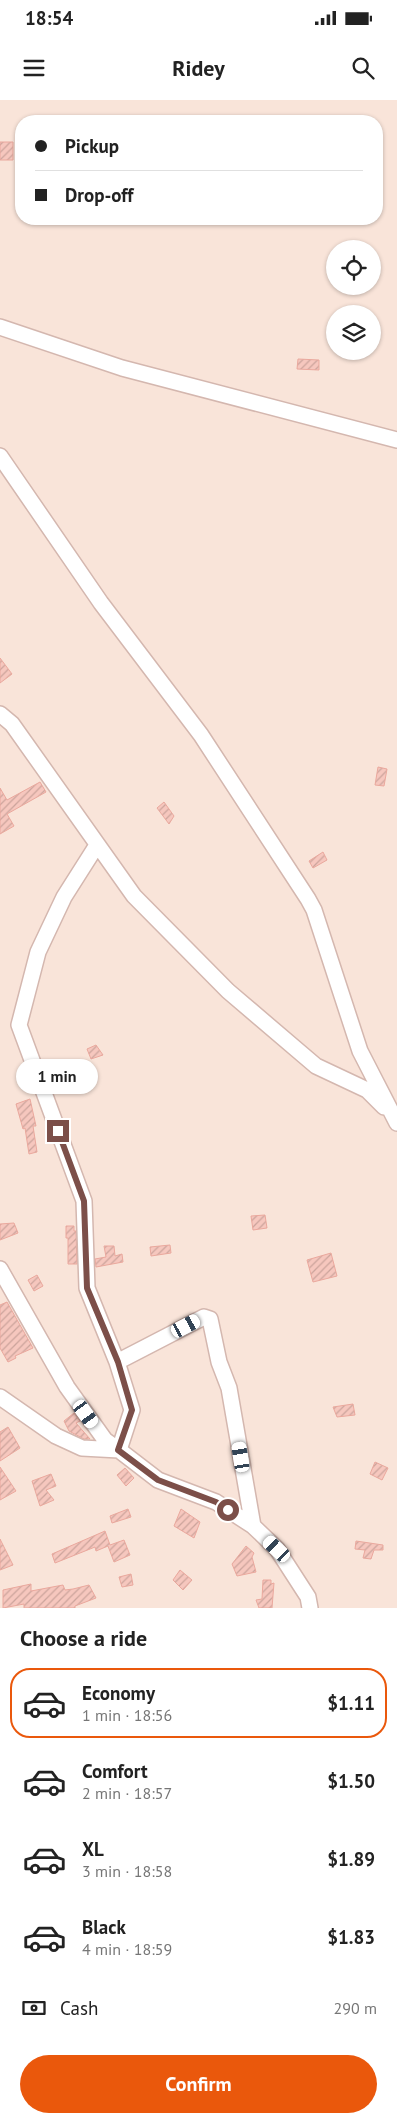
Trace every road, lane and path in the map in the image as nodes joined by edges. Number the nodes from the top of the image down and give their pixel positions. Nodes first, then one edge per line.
1 (0, 327) edge
2 (397, 440) edge
3 (0, 456) edge
4 (0, 714) edge
5 (97, 845) junction
6 (395, 1120) edge
7 (0, 1269) edge
8 (118, 1362) junction
9 (0, 1397) edge
10 (118, 1450) junction
11 (253, 1526) junction
12 (310, 1608) edge

1 - 2 street
3 - 6 street
4 - 5 street
5 - 6 street
5 - 8 street
7 - 10 street
8 - 10 street
8 - 11 street
9 - 10 street
10 - 11 street
11 - 12 street

